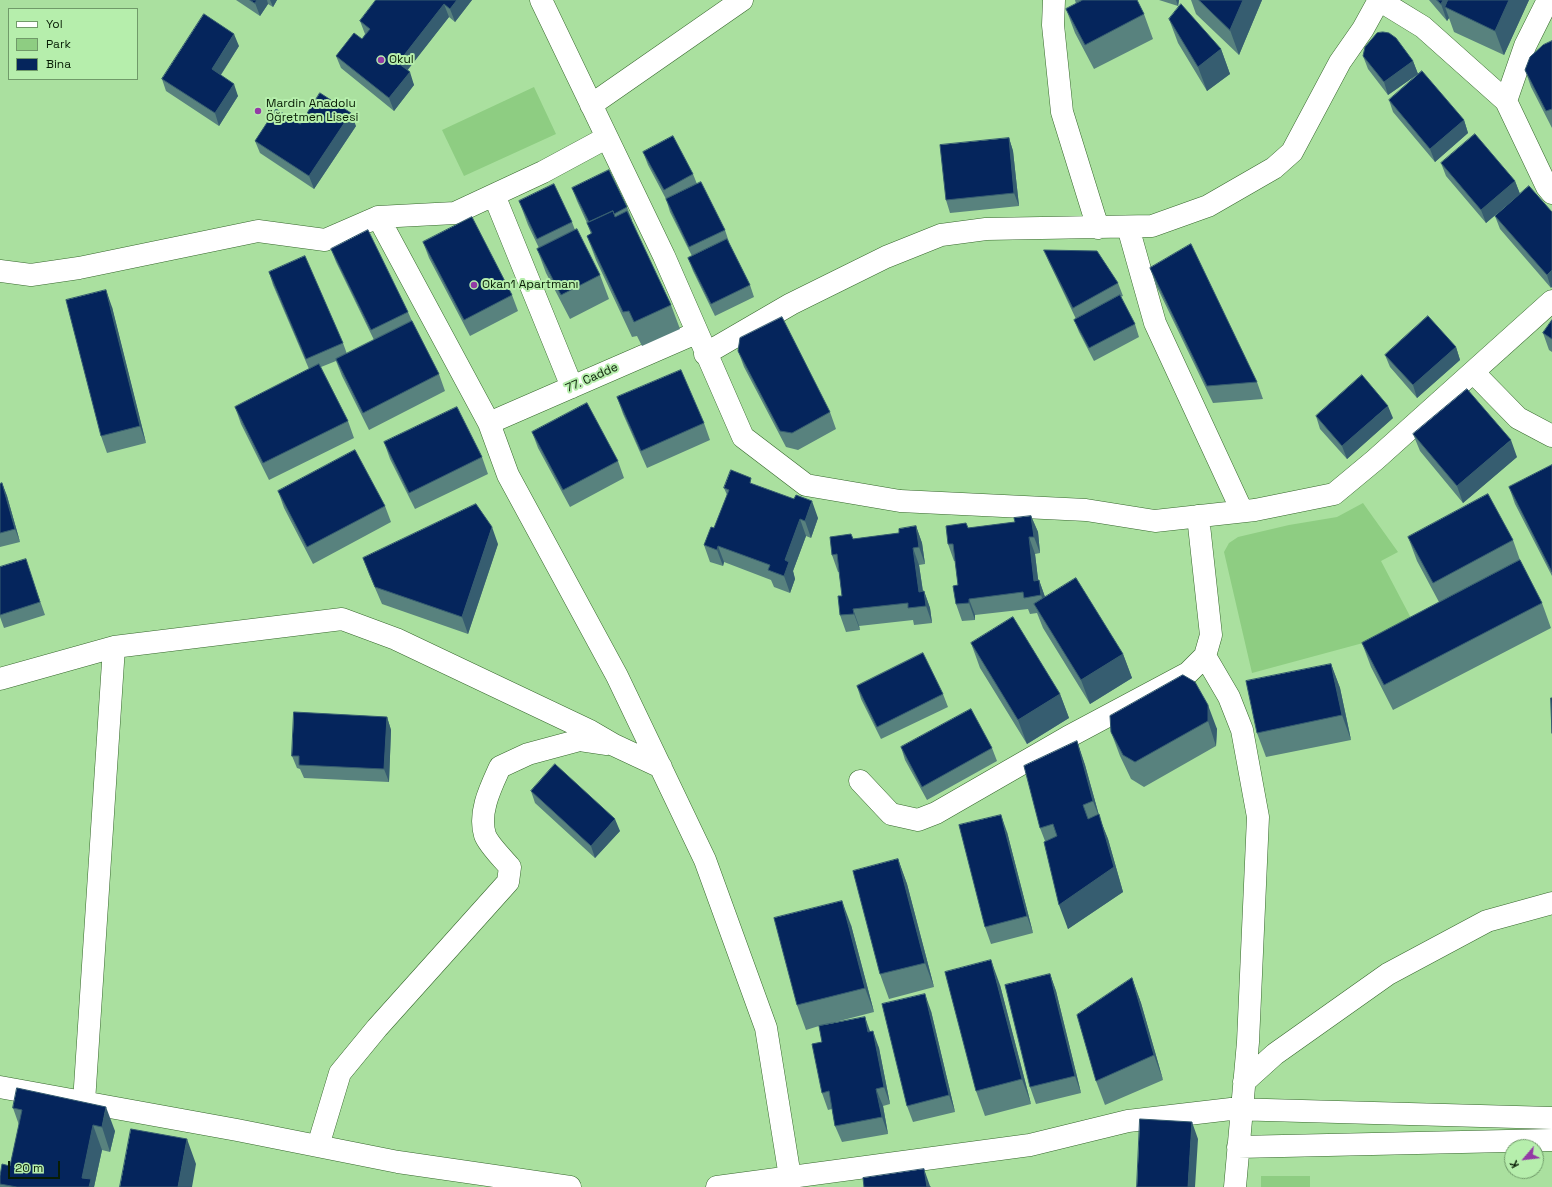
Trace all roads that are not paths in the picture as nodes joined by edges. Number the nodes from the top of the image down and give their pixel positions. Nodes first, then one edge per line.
1 (541, 0) edge
2 (742, 0) edge
3 (1054, 0) edge
4 (1379, 0) edge
5 (1548, 0) edge
6 (1506, 101) junction
7 (591, 105) junction
8 (606, 138) junction
9 (1552, 193) edge
10 (494, 195) junction
11 (378, 216) junction
12 (1128, 227) junction
13 (1098, 228) junction
14 (0, 271) edge
15 (1552, 301) edge
16 (696, 333) junction
17 (705, 354) junction
18 (1473, 372) junction
19 (572, 387) junction
20 (488, 423) junction
21 (1552, 436) edge
22 (1242, 511) junction
23 (1198, 516) junction
24 (114, 647) junction
25 (1205, 656) junction
26 (0, 679) edge
27 (614, 745) junction
28 (660, 767) junction
29 (860, 781) dead end
30 (1552, 903) edge
31 (1244, 1082) junction
32 (0, 1087) edge
33 (84, 1102) junction
34 (1242, 1109) junction
35 (1552, 1118) edge
36 (1552, 1140) edge
37 (318, 1146) junction
38 (1238, 1147) junction
39 (790, 1177) junction
40 (570, 1187) edge
41 (717, 1187) edge
42 (1235, 1187) edge

1 - 7 street
2 - 7 street
3 - 13 street
4 - 6 street
4 - 12 street
5 - 6 street
6 - 9 street
7 - 8 street
8 - 10 street
8 - 16 street
10 - 11 street
10 - 19 street
11 - 14 street
11 - 20 street
12 - 13 street
12 - 22 street
13 - 17 street
15 - 18 street
16 - 17 street
16 - 19 street, 77. Cadde
17 - 23 street
18 - 21 street
18 - 22 street
19 - 20 street, 77. Cadde
20 - 28 street
22 - 23 street
23 - 25 street
24 - 26 street
24 - 27 street
24 - 33 street
25 - 29 street
25 - 31 street
27 - 28 street
27 - 37 street
28 - 39 street
30 - 31 street
31 - 34 street
32 - 33 street
33 - 37 street
34 - 35 street
34 - 38 street
34 - 39 street
36 - 38 street
37 - 40 street
38 - 42 street
39 - 41 street

